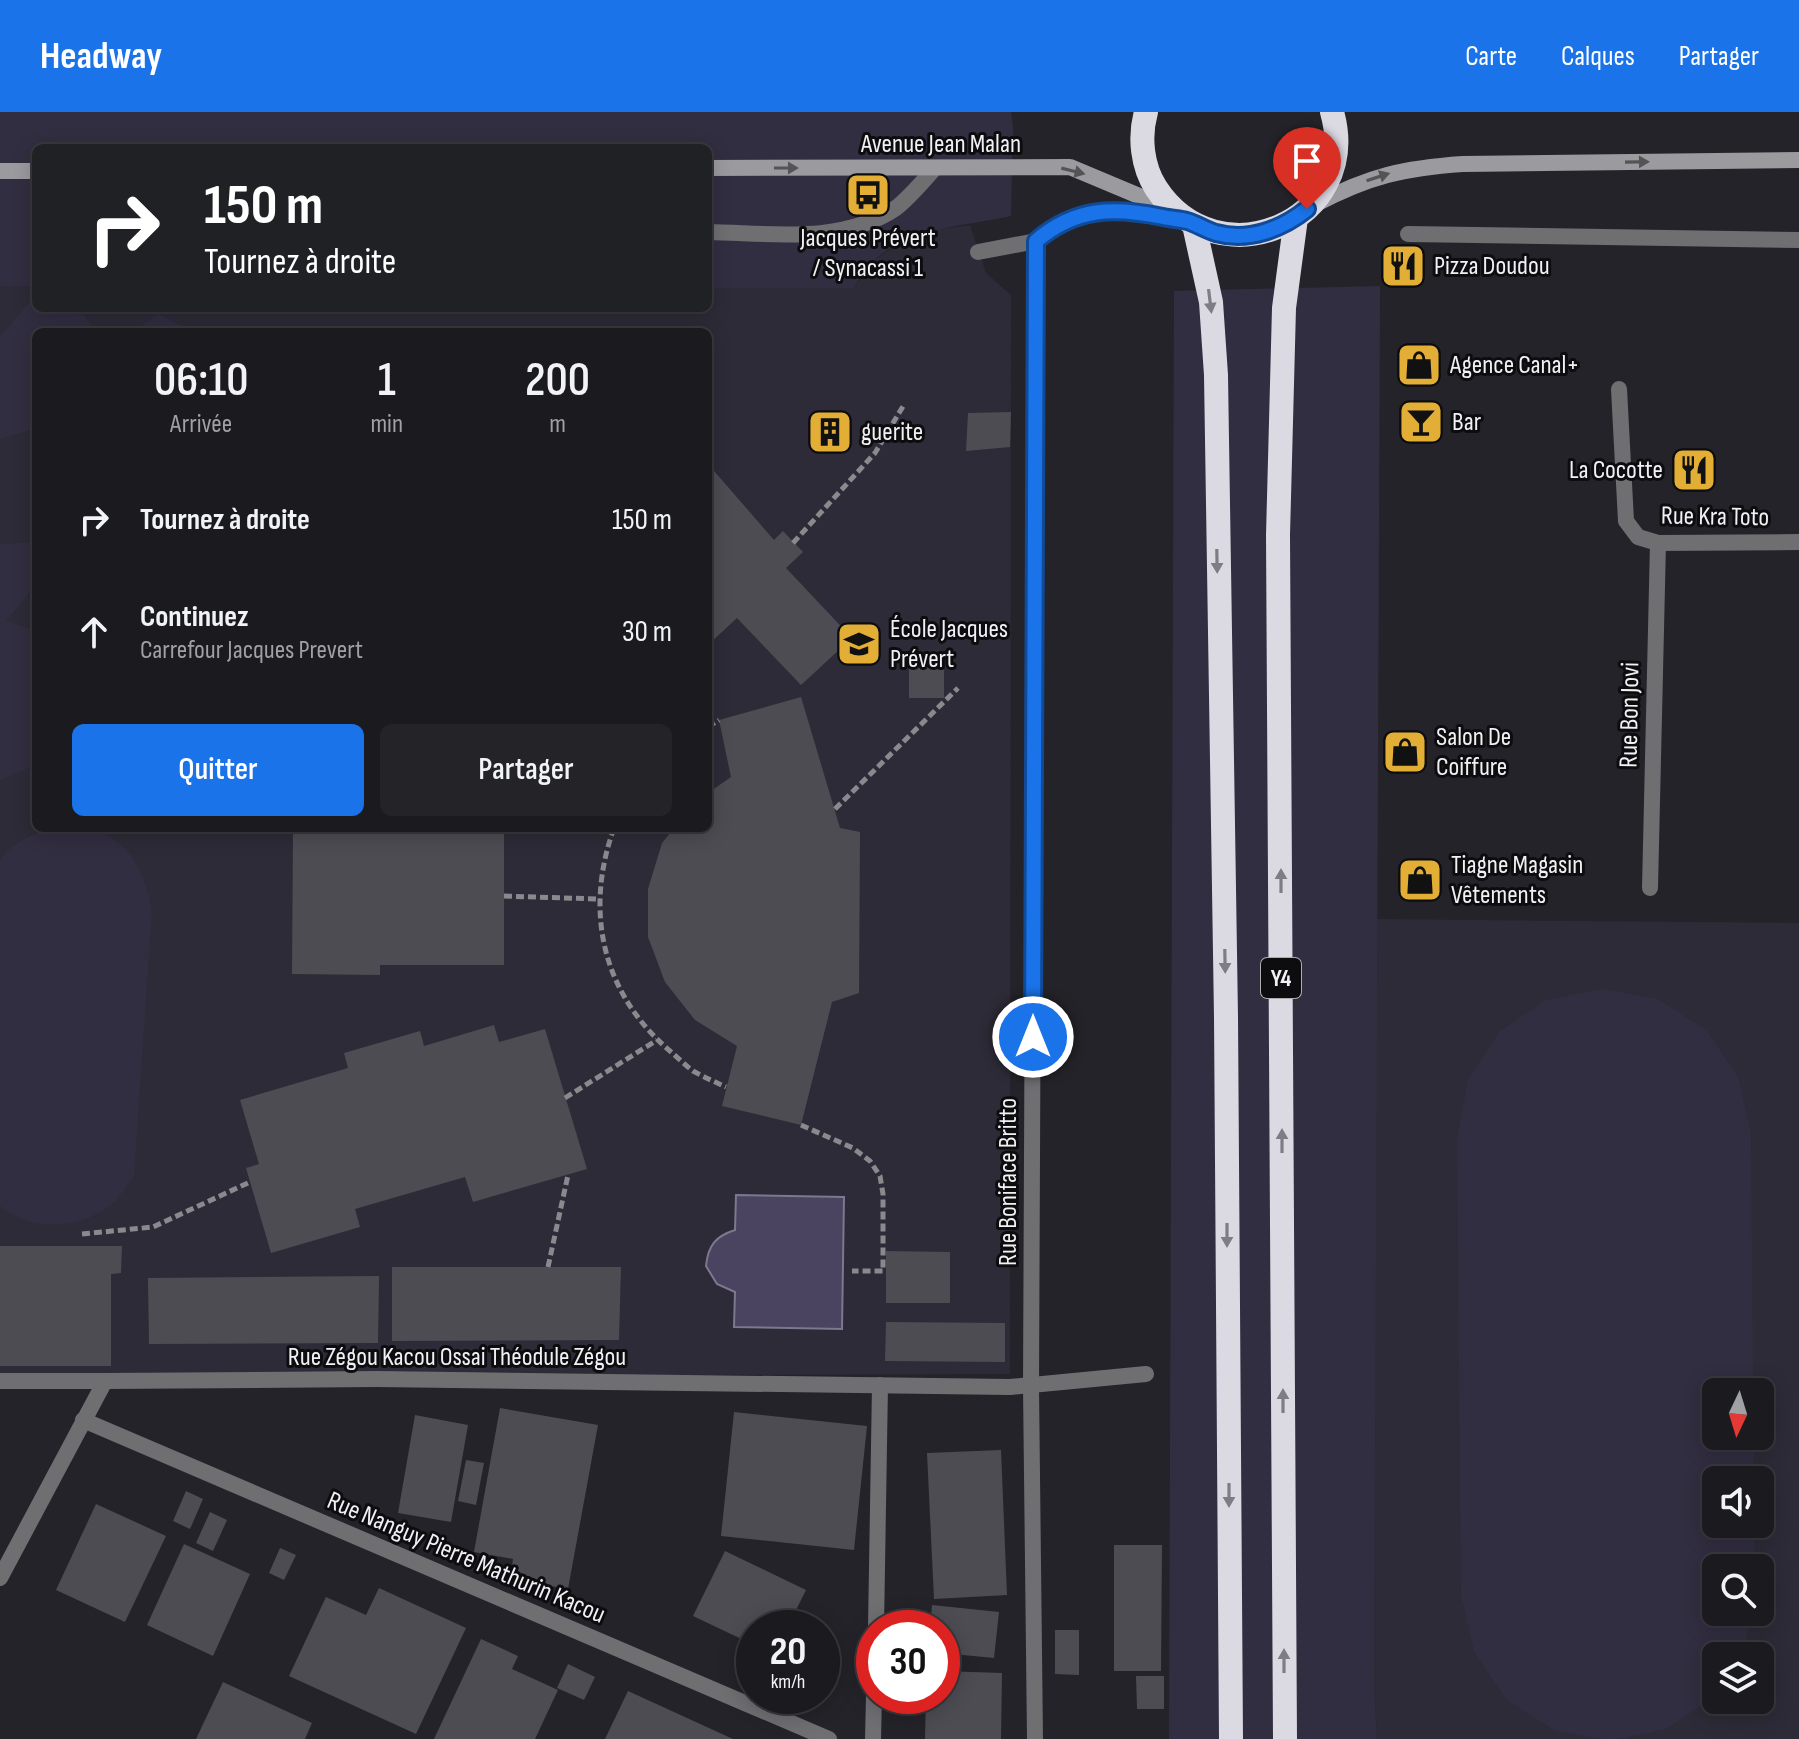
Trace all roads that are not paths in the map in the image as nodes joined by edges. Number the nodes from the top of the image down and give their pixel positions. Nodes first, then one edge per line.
1 (1146, 112) edge
2 (1332, 112) edge
3 (1799, 160) edge
4 (712, 168) edge
5 (935, 168) junction
6 (0, 171) edge
7 (32, 171) edge
8 (1167, 204) junction
9 (1302, 214) junction
10 (1191, 223) junction
11 (712, 232) edge
12 (1408, 234) dead end
13 (1799, 240) edge
14 (1036, 241) junction
15 (978, 252) dead end
16 (1619, 389) dead end
17 (1799, 542) edge
18 (1658, 543) junction
19 (1650, 888) dead end
20 (1146, 1374) dead end
21 (0, 1381) edge
22 (105, 1381) junction
23 (880, 1385) junction
24 (1031, 1387) junction
25 (83, 1420) junction
26 (0, 1578) edge
27 (876, 1610) edge
28 (874, 1714) edge
29 (829, 1739) edge
30 (873, 1739) edge
31 (1035, 1739) edge
32 (1231, 1739) edge
33 (1285, 1739) edge

1 - 8 highway
2 - 9 highway
9 -> 3 main road
4 -> 5 main road, Avenue Jean Malan
5 -> 8 main road, Avenue Jean Malan
5 - 11 street
6 - 7 main road
8 - 10 highway
9 - 10 highway
33 -> 9 highway, Y4
10 - 14 street
10 -> 32 highway, Y4
12 - 13 street
14 - 15 street
14 - 24 street, Rue Boniface Britto
16 - 18 street, Rue Kra Toto
17 - 18 street, Rue Kra Toto
18 - 19 street, Rue Bon Jovi
20 - 24 street, Rue Zégou Kacou Ossai Théodule Zégou
21 - 22 street, Rue Zégou Kacou Ossai Théodule Zégou
22 - 23 street, Rue Zégou Kacou Ossai Théodule Zégou
22 - 25 street
23 - 24 street, Rue Zégou Kacou Ossai Théodule Zégou
23 - 27 street
24 - 31 street, Rue Boniface Britto
25 - 26 street
25 - 29 street, Rue Nanguy Pierre Mathurin Kacou
28 - 30 street

